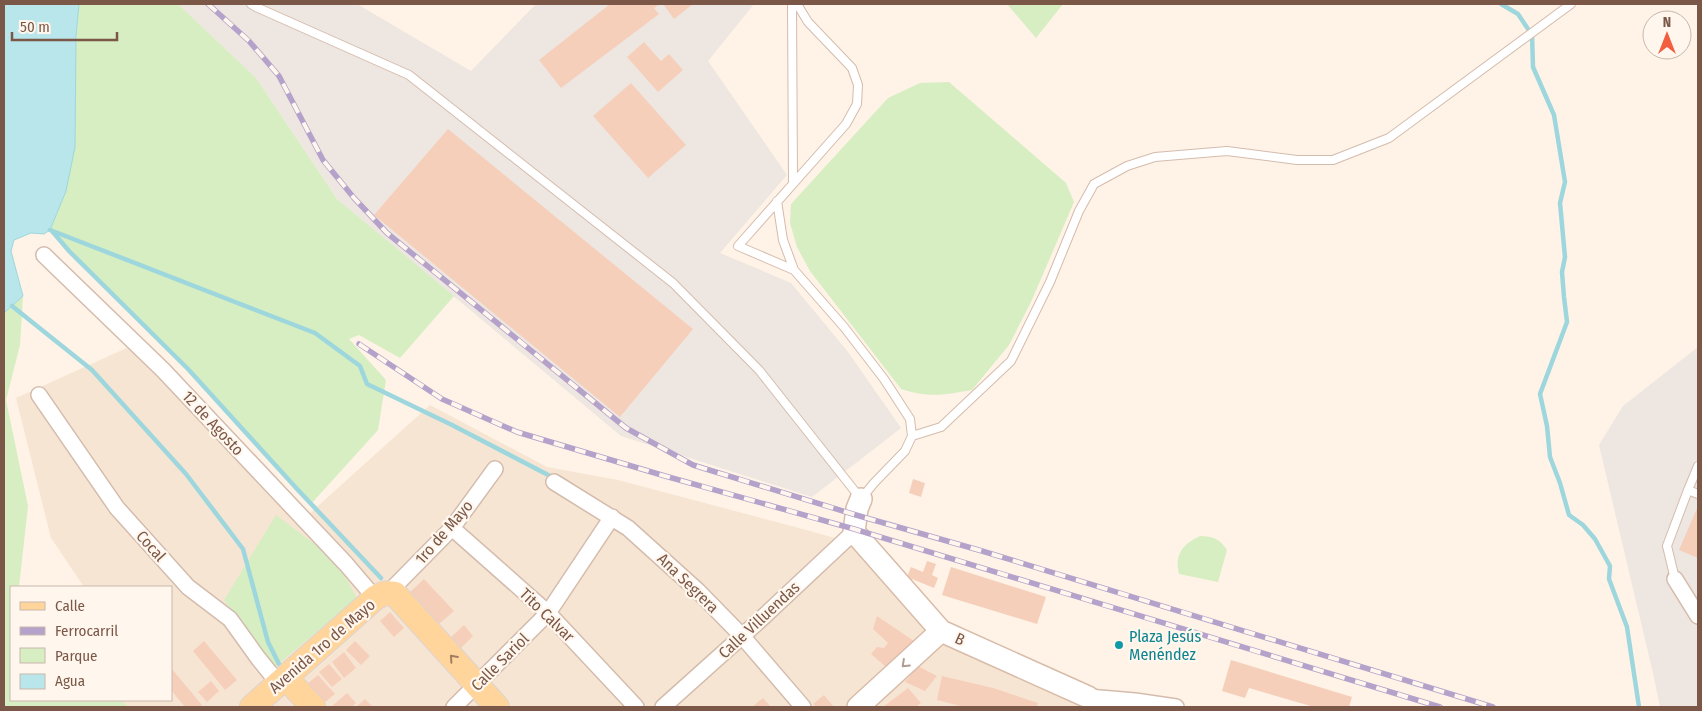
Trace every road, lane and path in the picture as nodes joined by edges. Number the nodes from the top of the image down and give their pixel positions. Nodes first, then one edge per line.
1 (252, 4) edge
2 (792, 4) edge
3 (797, 4) edge
4 (1571, 4) edge
5 (793, 182) junction
6 (777, 201) junction
7 (44, 255) dead end
8 (794, 270) junction
9 (39, 394) dead end
10 (912, 436) junction
11 (1698, 466) edge
12 (495, 469) dead end
13 (554, 482) dead end
14 (1688, 490) junction
15 (1698, 494) edge
16 (861, 499) junction
17 (612, 516) junction
18 (452, 528) junction
19 (854, 530) junction
20 (1675, 579) joint
21 (386, 595) junction
22 (548, 613) junction
23 (1698, 616) edge
24 (941, 631) junction
25 (742, 636) junction
26 (282, 681) junction
27 (477, 685) junction
28 (1093, 702) edge
29 (252, 707) edge
30 (313, 707) edge
31 (454, 707) edge
32 (497, 707) edge
33 (636, 707) edge
34 (663, 707) edge
35 (803, 707) edge
36 (858, 707) edge
37 (1176, 707) edge

1 - 16 lane
2 - 5 lane
3 - 5 lane
4 - 10 lane
5 - 6 lane
6 - 8 lane
6 - 8 lane
7 - 21 street, 12 de Agosto
8 - 10 lane
9 - 26 street, Cocal
10 - 16 lane
11 - 14 lane
12 - 18 street, 1ro de Mayo
13 - 17 street, Ana Segrera
14 - 15 lane
14 - 20 lane
16 - 19 street
17 - 22 street, Calle Sariol
17 - 25 street, Ana Segrera
18 - 21 street, 1ro de Mayo
18 - 22 street, Tito Calvar
19 - 24 street, B
19 - 25 street, Calle Villuendas
20 - 23 street
21 - 26 main road, Avenida 1ro de Mayo
27 -> 21 main road, 12 de Agosto
22 - 27 street, Calle Sariol
22 - 33 street, Tito Calvar
24 - 28 street, B
24 -> 36 street
25 - 34 street, Calle Villuendas
25 - 35 street, Ana Segrera
26 - 29 main road, Avenida 1ro de Mayo
26 - 30 main road, Cocal
27 - 31 street, Calle Sariol
27 - 32 main road, 12 de Agosto
28 - 37 street

